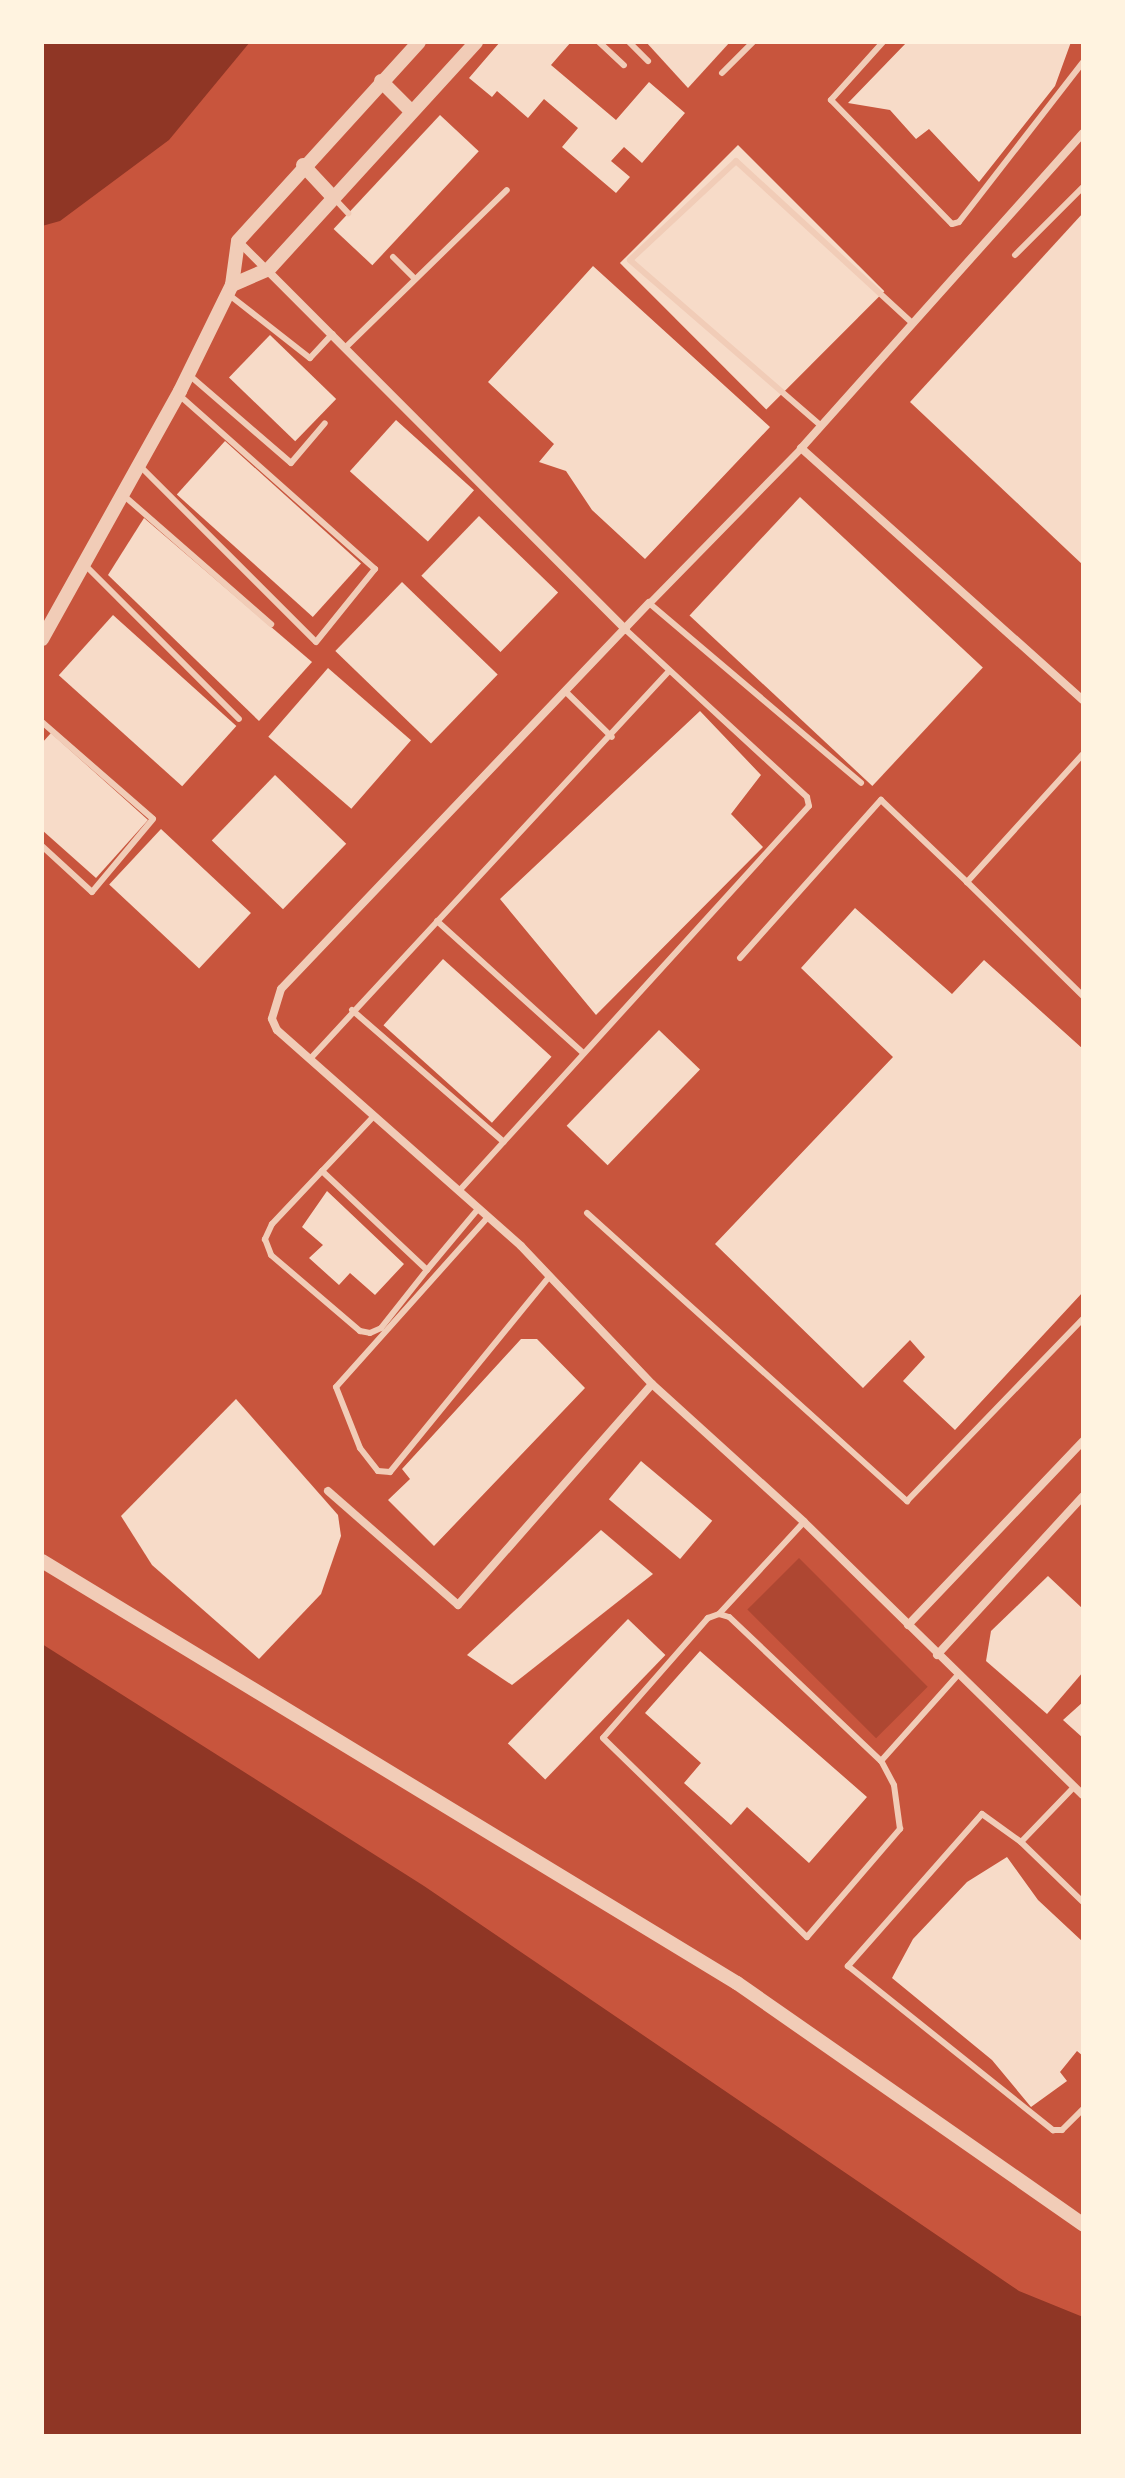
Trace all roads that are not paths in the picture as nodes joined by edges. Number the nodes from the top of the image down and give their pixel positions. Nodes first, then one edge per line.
1 (419, 42) edge
2 (476, 42) edge
3 (599, 42) edge
4 (629, 42) edge
5 (753, 42) edge
6 (883, 42) edge
7 (648, 61) dead end
8 (1083, 62) edge
9 (624, 65) dead end
10 (722, 73) dead end
11 (381, 81) junction
12 (411, 111) junction
13 (1083, 133) edge
14 (303, 165) junction
15 (1083, 187) edge
16 (507, 190) dead end
17 (331, 195) junction
18 (348, 213) dead end
19 (238, 241) junction
20 (1015, 255) dead end
21 (393, 257) dead end
22 (269, 269) junction
23 (415, 279) junction
24 (230, 289) junction
25 (910, 321) junction
26 (332, 334) junction
27 (345, 348) junction
28 (188, 374) junction
29 (178, 394) junction
30 (325, 423) dead end
31 (819, 424) junction
32 (801, 448) junction
33 (138, 464) junction
34 (122, 494) junction
35 (84, 564) junction
36 (649, 603) junction
37 (271, 624) dead end
38 (626, 630) junction
39 (42, 639) edge
40 (669, 671) junction
41 (566, 692) junction
42 (1083, 700) edge
43 (239, 719) dead end
44 (42, 722) edge
45 (612, 737) junction
46 (1083, 754) edge
47 (861, 783) dead end
48 (42, 846) edge
49 (967, 882) junction
50 (437, 921) junction
51 (740, 958) dead end
52 (1083, 996) edge
53 (352, 1010) junction
54 (583, 1053) junction
55 (310, 1059) junction
56 (374, 1116) junction
57 (504, 1142) junction
58 (322, 1171) junction
59 (459, 1191) junction
60 (478, 1209) junction
61 (587, 1213) dead end
62 (488, 1217) junction
63 (427, 1270) junction
64 (550, 1276) junction
65 (1083, 1319) edge
66 (652, 1384) junction
67 (1083, 1441) edge
68 (328, 1491) dead end
69 (1083, 1496) edge
70 (804, 1522) junction
71 (42, 1561) edge
72 (719, 1614) junction
73 (908, 1625) junction
74 (937, 1655) junction
75 (958, 1675) junction
76 (881, 1761) junction
77 (1074, 1787) junction
78 (1083, 1795) edge
79 (1021, 1842) junction
80 (1083, 1902) edge
81 (1083, 2109) edge
82 (1083, 2224) edge

1 - 11 street
2 - 12 street
3 - 9 lane
4 - 7 lane
5 - 10 lane
6 - 8 lane
11 - 12 street
11 - 14 street
12 - 17 street
13 - 25 street
14 - 17 street
14 - 19 street
15 - 20 lane
16 - 23 lane
17 - 18 lane
17 - 22 street
19 - 22 street
19 - 24 street
21 - 23 lane
22 - 24 street
22 - 26 street
23 - 27 lane
24 - 26 lane
24 - 28 street
25 - 31 street
25 - 31 lane
26 - 27 street
27 - 38 street
28 - 29 street
28 - 30 lane
29 - 33 street
29 - 33 lane
31 - 32 street
32 - 36 street
32 - 42 street
33 - 34 street
34 - 35 street
34 - 37 lane
35 - 39 street
35 - 43 lane
36 - 38 street
36 - 47 lane
38 - 40 lane
38 - 41 street
40 - 45 lane
40 - 54 lane
41 - 45 lane
41 - 55 street
44 - 48 lane
45 - 50 lane
46 - 49 lane
49 - 51 lane
49 - 52 lane
50 - 53 lane
50 - 54 lane
53 - 55 lane
53 - 57 lane
54 - 57 lane
55 - 56 street
56 - 58 lane
56 - 59 street
57 - 59 lane
58 - 63 lane
58 - 63 lane
59 - 60 street
60 - 62 street
60 - 63 lane
61 - 65 lane
62 - 64 street
62 - 64 lane
64 - 66 street
66 - 68 street
66 - 70 street
67 - 73 street
69 - 74 street
70 - 72 lane
70 - 73 street
71 - 82 street
72 - 76 lane
72 - 76 lane
73 - 74 street
74 - 75 street
75 - 76 lane
75 - 77 street
77 - 78 street
77 - 79 lane
79 - 80 lane
79 - 81 lane

